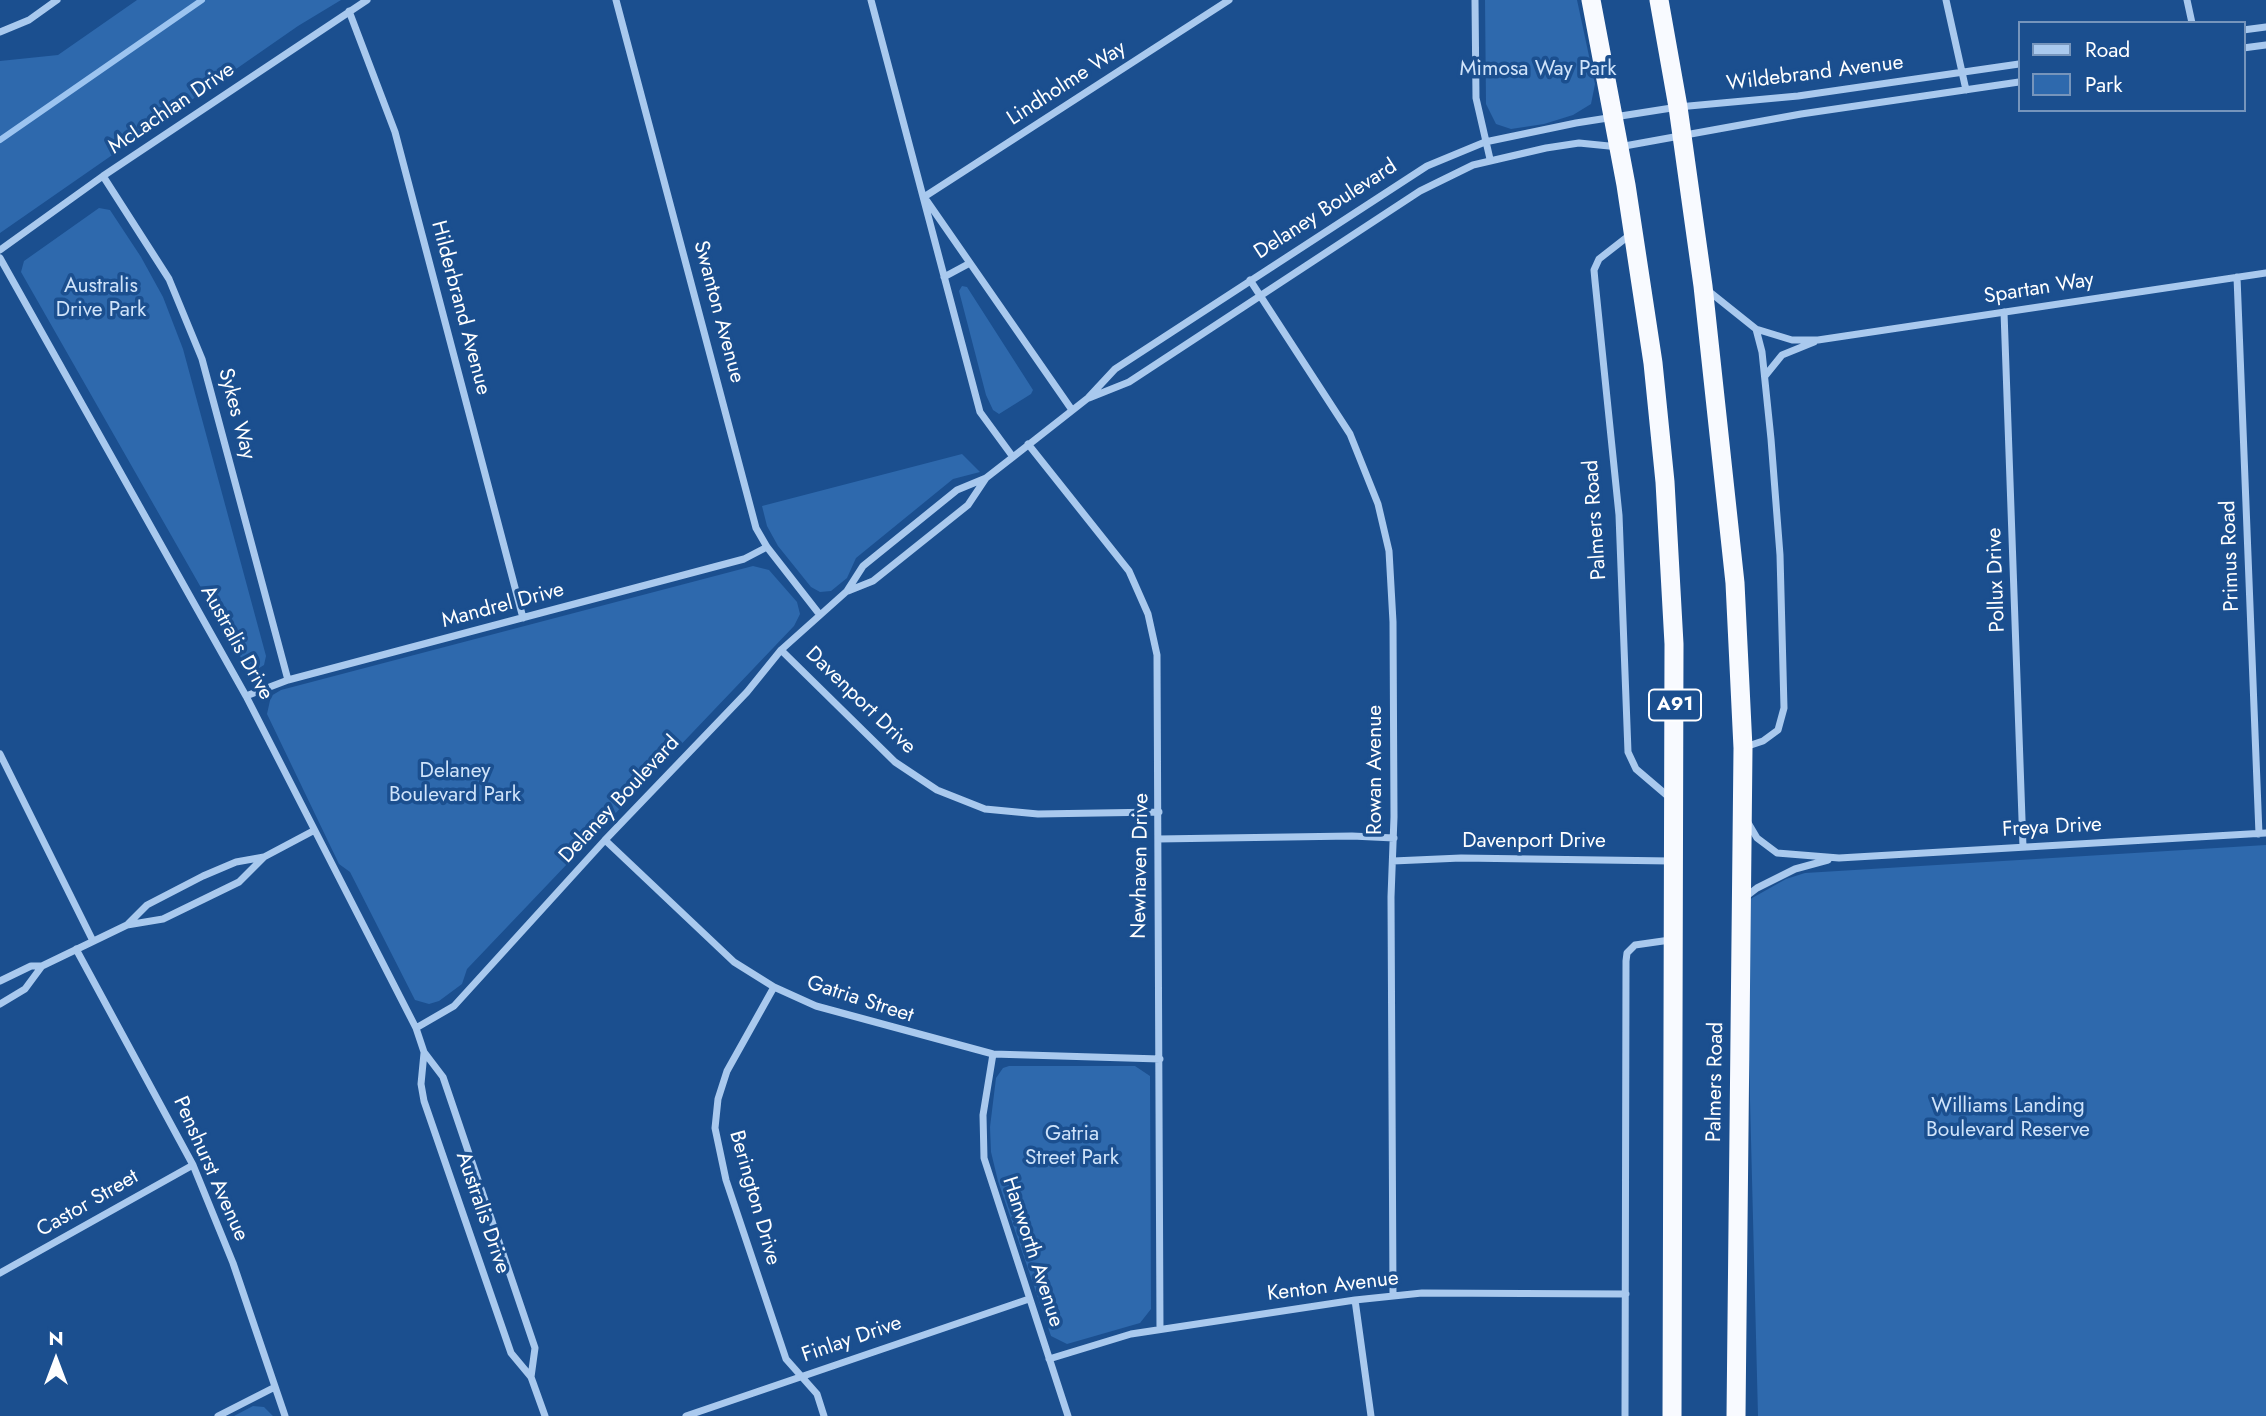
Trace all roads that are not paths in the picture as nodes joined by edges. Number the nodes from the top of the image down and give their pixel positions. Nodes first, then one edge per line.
1 (57, 0) edge
2 (367, 0) edge
3 (616, 0) edge
4 (871, 0) edge
5 (1229, 0) edge
6 (1475, 0) edge
7 (1591, 0) edge
8 (1659, 0) edge
9 (1946, 0) edge
10 (2187, 0) edge
11 (349, 11) junction
12 (2192, 21) edge
13 (2266, 27) edge
14 (2245, 30) edge
15 (0, 32) edge
16 (2266, 45) edge
17 (2245, 48) edge
18 (2018, 64) edge
19 (1962, 72) junction
20 (2018, 82) edge
21 (1966, 90) junction
22 (1798, 96) junction
23 (1678, 107) junction
24 (1801, 114) junction
25 (1614, 117) junction
26 (1682, 138) junction
27 (1485, 142) junction
28 (1619, 147) junction
29 (1490, 159) junction
30 (103, 176) junction
31 (924, 197) junction
32 (1633, 232) junction
33 (0, 250) edge
34 (0, 258) edge
35 (970, 264) junction
36 (2266, 272) edge
37 (944, 277) junction
38 (2237, 277) junction
39 (1250, 280) junction
40 (1703, 286) junction
41 (1261, 296) junction
42 (2004, 312) junction
43 (1756, 329) junction
44 (1818, 340) junction
45 (1765, 376) junction
46 (1088, 398) junction
47 (1072, 411) junction
48 (1028, 444) junction
49 (1013, 457) junction
50 (986, 478) junction
51 (767, 547) junction
52 (847, 591) junction
53 (820, 615) junction
54 (523, 618) junction
55 (782, 650) junction
56 (288, 680) junction
57 (246, 696) junction
58 (1743, 748) junction
59 (0, 754) edge
60 (1676, 803) junction
61 (1742, 811) junction
62 (1159, 812) junction
63 (313, 831) junction
64 (2263, 833) edge
65 (1394, 838) junction
66 (1158, 839) junction
67 (605, 840) junction
68 (2023, 847) junction
69 (264, 857) junction
70 (1839, 858) junction
71 (1393, 861) junction
72 (1675, 861) junction
73 (1741, 901) junction
74 (127, 925) junction
75 (1675, 939) junction
76 (93, 941) junction
77 (76, 949) junction
78 (42, 966) junction
79 (0, 981) edge
80 (774, 988) junction
81 (0, 1004) edge
82 (415, 1028) junction
83 (424, 1052) junction
84 (993, 1054) junction
85 (1160, 1059) junction
86 (193, 1165) junction
87 (0, 1273) edge
88 (1626, 1294) junction
89 (1393, 1296) junction
90 (1029, 1299) junction
91 (1355, 1300) junction
92 (1160, 1329) junction
93 (1049, 1359) junction
94 (801, 1376) junction
95 (531, 1377) junction
96 (275, 1387) junction
97 (218, 1416) edge
98 (285, 1416) edge
99 (545, 1416) edge
100 (686, 1416) edge
101 (824, 1416) edge
102 (1069, 1416) edge
103 (1371, 1416) edge
104 (1625, 1416) edge
105 (1672, 1416) edge
106 (1736, 1416) edge

1 - 15 street
2 - 11 street, McLachlan Drive
3 - 51 street, Swanton Avenue
4 - 31 street
5 - 31 street, Lindholme Way
6 - 27 street
7 - 25 highway, Palmers Road / A91
8 - 23 highway, Palmers Road
9 - 19 street
10 - 12 street
11 - 30 street, McLachlan Drive
11 - 54 street, Hilderbrand Avenue
13 - 14 street
16 - 17 street
18 - 19 street, Wildebrand Avenue
19 - 21 street
19 - 22 street, Wildebrand Avenue
20 - 21 street, Wildebrand Avenue
21 - 24 street, Wildebrand Avenue
22 - 23 street, Wildebrand Avenue
22 - 24 street
23 - 25 street, Wildebrand Avenue
23 - 26 highway, Palmers Road
24 - 26 street, Wildebrand Avenue
25 - 27 street, Delaney Boulevard
25 - 28 highway, Palmers Road / A91
26 - 28 street, Wildebrand Avenue
26 - 40 highway, Palmers Road
27 - 29 street
27 - 39 street, Delaney Boulevard
28 - 29 street, Delaney Boulevard
28 - 32 highway, Palmers Road / A91
29 - 41 street, Delaney Boulevard
30 - 33 street, McLachlan Drive
30 - 56 street, Sykes Way
31 - 35 street
31 - 37 street
32 - 60 highway, Palmers Road / A91
32 - 60 street, Palmers Road
34 - 57 street, Australis Drive
35 - 37 street
35 - 47 street
36 - 38 street, Spartan Way
37 - 49 street
38 - 42 street, Spartan Way
38 - 64 street, Primus Road
39 - 41 street, Rowan Avenue
39 - 46 street, Delaney Boulevard
40 - 43 street
40 - 58 highway, Palmers Road
41 - 46 street, Delaney Boulevard
41 - 65 street, Rowan Avenue
42 - 44 street, Spartan Way
42 - 68 street, Pollux Drive
43 - 44 street, Spartan Way
43 - 45 street
44 - 45 street, Spartan Way
45 - 58 street
46 - 47 street, Delaney Boulevard
47 - 48 street, Delaney Boulevard
48 - 49 street, Delaney Boulevard
48 - 62 street, Newhaven Drive
49 - 50 street, Delaney Boulevard
50 - 52 street, Delaney Boulevard
50 - 52 street, Delaney Boulevard
51 - 53 street, Swanton Avenue
51 - 54 street, Mandrel Drive
52 - 53 street, Delaney Boulevard
53 - 55 street, Delaney Boulevard
54 - 56 street, Mandrel Drive
55 - 62 street, Davenport Drive
55 - 67 street, Delaney Boulevard
56 - 57 street, Mandrel Drive
57 - 63 street, Australis Drive
58 - 61 highway, Palmers Road
59 - 76 street
60 - 72 highway, Palmers Road / A91
61 - 70 street, Freya Drive
61 - 73 highway, Palmers Road
62 - 66 street, Newhaven Drive
63 - 69 street
63 - 82 street, Australis Drive
64 - 68 street, Freya Drive
65 - 66 street
65 - 71 street, Rowan Avenue
66 - 85 street, Newhaven Drive
67 - 80 street, Gatria Street
67 - 82 street, Delaney Boulevard
68 - 70 street, Freya Drive
69 - 74 street
69 - 74 street
70 - 73 street, Freya Drive
71 - 72 street, Davenport Drive
71 - 89 street, Rowan Avenue
72 - 75 highway, Palmers Road / A91
73 - 106 highway, Palmers Road
74 - 76 street
75 - 88 street
75 - 105 highway, Palmers Road / A91
76 - 77 street
77 - 78 street
77 - 86 street, Penshurst Avenue
78 - 79 street
78 - 81 street
80 - 84 street, Gatria Street
80 - 94 street, Berington Drive
82 - 83 street, Australis Drive
83 - 95 street, Australis Drive
83 - 95 street, Australis Drive
84 - 85 street, Gatria Street
84 - 90 street, Hanworth Avenue
85 - 92 street, Newhaven Drive
86 - 87 street, Castor Street
86 - 96 street, Penshurst Avenue
88 - 89 street, Kenton Avenue
88 - 104 street
89 - 91 street, Kenton Avenue
90 - 93 street, Hanworth Avenue
90 - 94 street, Finlay Drive
91 - 92 street, Kenton Avenue
91 - 103 street
92 - 93 street, Kenton Avenue
93 - 102 street, Hanworth Avenue
94 - 100 street, Finlay Drive
94 - 101 street, Berington Drive
95 - 99 street, Australis Drive
96 - 97 street
96 - 98 street, Penshurst Avenue

